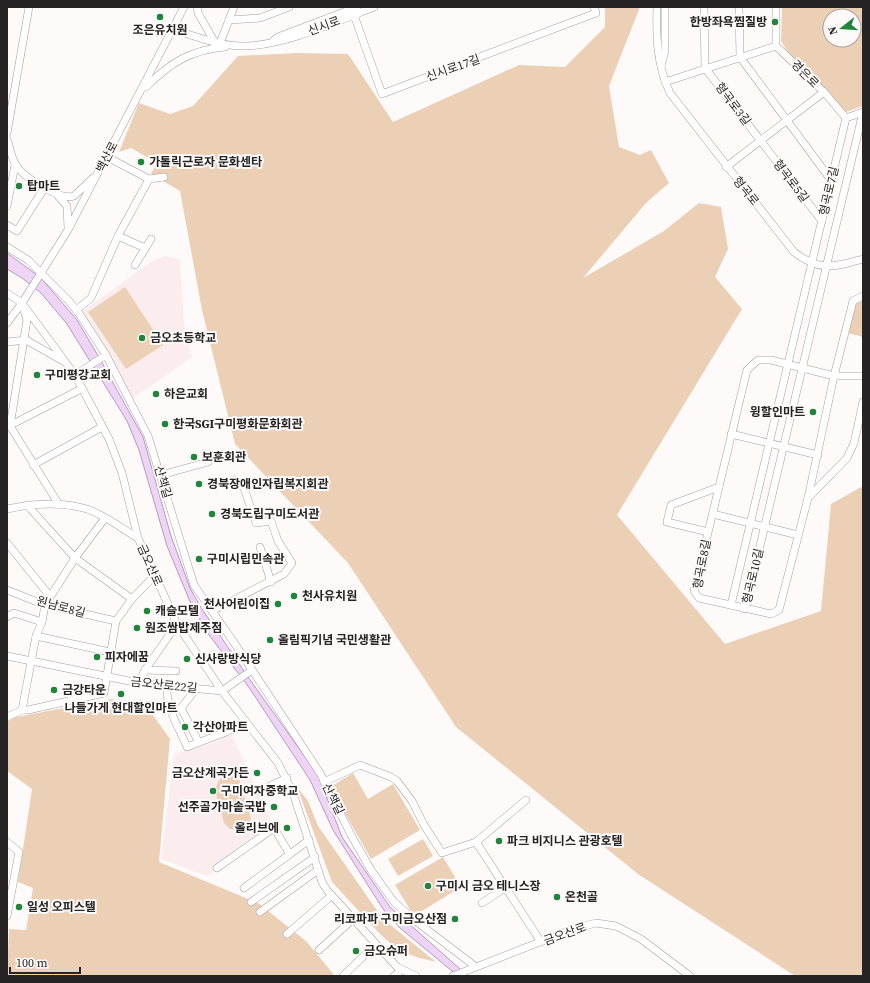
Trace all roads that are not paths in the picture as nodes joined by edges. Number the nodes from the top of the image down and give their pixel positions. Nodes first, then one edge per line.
1 (29, 7) edge
2 (184, 7) edge
3 (197, 7) edge
4 (234, 7) edge
5 (288, 7) edge
6 (374, 7) edge
7 (594, 7) edge
8 (657, 7) edge
9 (665, 7) edge
10 (704, 7) edge
11 (739, 7) edge
12 (776, 7) edge
13 (354, 9) edge
14 (230, 20) junction
15 (172, 30) junction
16 (217, 42) junction
17 (240, 46) junction
18 (776, 46) junction
19 (740, 57) junction
20 (661, 66) junction
21 (705, 68) junction
22 (665, 82) junction
23 (824, 92) junction
24 (140, 93) junction
25 (863, 112) edge
26 (846, 118) junction
27 (787, 120) junction
28 (7, 133) edge
29 (7, 139) edge
30 (761, 141) junction
31 (107, 157) junction
32 (15, 165) junction
33 (726, 167) junction
34 (99, 172) junction
35 (164, 177) dead end
36 (149, 179) junction
37 (831, 180) junction
38 (45, 187) junction
39 (7, 206) edge
40 (822, 221) junction
41 (7, 225) edge
42 (68, 230) junction
43 (118, 236) junction
44 (151, 239) dead end
45 (7, 247) edge
46 (145, 248) junction
47 (862, 261) edge
48 (812, 264) junction
49 (135, 265) dead end
50 (826, 267) junction
51 (41, 272) junction
52 (7, 292) edge
53 (863, 296) edge
54 (22, 303) junction
55 (76, 310) junction
56 (7, 323) edge
57 (24, 340) junction
58 (7, 342) edge
59 (106, 355) junction
60 (67, 363) junction
61 (788, 364) junction
62 (802, 368) junction
63 (75, 375) junction
64 (834, 376) junction
65 (863, 376) edge
66 (82, 389) junction
67 (863, 402) edge
68 (8, 427) edge
69 (102, 427) junction
70 (731, 434) junction
71 (769, 444) junction
72 (783, 447) junction
73 (818, 455) junction
74 (208, 462) dead end
75 (34, 465) junction
76 (161, 475) junction
77 (235, 480) dead end
78 (719, 487) junction
79 (808, 498) junction
80 (58, 503) junction
81 (27, 505) junction
82 (7, 509) edge
83 (713, 514) junction
84 (105, 518) junction
85 (750, 523) junction
86 (764, 527) junction
87 (708, 532) junction
88 (798, 535) junction
89 (138, 538) junction
90 (7, 543) edge
91 (260, 547) dead end
92 (74, 558) junction
93 (155, 575) junction
94 (271, 582) junction
95 (7, 590) edge
96 (49, 596) junction
97 (132, 599) junction
98 (45, 604) junction
99 (731, 605) junction
100 (745, 609) junction
101 (212, 611) junction
102 (7, 617) edge
103 (116, 621) junction
104 (42, 622) junction
105 (177, 624) junction
106 (36, 636) junction
107 (110, 652) junction
108 (7, 656) edge
109 (32, 662) junction
110 (145, 670) junction
111 (176, 670) dead end
112 (252, 670) junction
113 (107, 677) junction
114 (139, 684) junction
115 (167, 686) junction
116 (196, 689) junction
117 (222, 691) junction
118 (22, 710) junction
119 (7, 717) edge
120 (246, 722) junction
121 (198, 741) junction
122 (287, 778) junction
123 (324, 782) junction
124 (259, 791) dead end
125 (526, 800) dead end
126 (309, 840) junction
127 (7, 842) edge
128 (476, 842) junction
129 (289, 853) junction
130 (315, 857) junction
131 (217, 868) dead end
132 (318, 870) junction
133 (244, 888) dead end
134 (505, 888) junction
135 (331, 896) junction
136 (251, 902) dead end
137 (8, 903) edge
138 (482, 903) dead end
139 (260, 912) dead end
140 (7, 916) edge
141 (352, 920) junction
142 (288, 934) dead end
143 (541, 942) junction
144 (375, 945) junction
145 (319, 950) dead end
146 (385, 956) junction
147 (476, 967) junction
148 (398, 975) edge
149 (343, 976) edge
150 (415, 976) edge
151 (454, 976) edge
152 (690, 976) edge

1 - 28 street
2 - 15 street, 백산로
3 - 16 street
4 - 14 street
5 - 14 street
6 - 13 street, 신시로
7 - 13 street, 신시로17길
8 - 20 street, 형곡로
9 - 20 street, 형곡로
10 - 21 street
11 - 19 street
12 - 18 street
13 - 17 street, 신시로
14 - 16 street
15 - 16 street, 신시로
15 - 24 street, 백산로
16 - 17 street, 신시로
17 - 24 street
18 - 19 street, 형곡로3길
18 - 23 street, 경은로
19 - 21 street, 형곡로3길
19 - 27 street
20 - 22 street, 형곡로
21 - 22 street, 형곡로3길
21 - 30 street, 형곡로3길
22 - 33 street, 형곡로
23 - 26 street, 경은로
23 - 27 street
24 - 31 street, 백산로
25 - 26 street
25 - 50 street, 형곡로10길
26 - 37 street, 형곡로7길
27 - 30 street
27 - 37 street
29 - 32 street
30 - 33 street
30 - 40 street, 형곡로5길
31 - 34 street, 백산로
31 - 36 street
32 - 38 street
32 - 39 street
33 - 48 street, 형곡로
34 - 38 street
34 - 42 street, 백산로
35 - 36 street
36 - 43 street
37 - 40 street, 형곡로7길
38 - 41 street
38 - 42 street
40 - 48 street, 형곡로7길
42 - 51 street, 백산로
43 - 46 street
43 - 55 street
44 - 46 street
45 - 51 street, 산책길
46 - 49 street
47 - 50 street, 형곡로
48 - 50 street, 형곡로
48 - 61 street
50 - 62 street, 형곡로10길
51 - 54 street, 백산로
51 - 55 street, 산책길
52 - 54 street, 금오산로
53 - 64 street, 형곡로10길
54 - 56 street, 백산로
54 - 57 street
54 - 60 street, 금오산로
55 - 59 street, 산책길
57 - 58 street
57 - 60 street
57 - 68 street
59 - 63 street
59 - 76 street, 산책길
60 - 63 street, 금오산로
61 - 62 street, 형곡로8길
61 - 70 street, 형곡로8길
61 - 71 street
62 - 64 street
62 - 72 street, 형곡로10길
63 - 66 street, 금오산로
64 - 65 street
64 - 73 street, 형곡로10길
66 - 68 street
66 - 69 street, 금오산로
67 - 79 street
68 - 75 street
69 - 75 street
69 - 89 street, 금오산로
70 - 71 street
70 - 78 street, 형곡로8길
71 - 72 street
71 - 85 street
72 - 73 street
72 - 86 street, 형곡로10길
73 - 79 street, 형곡로10길
74 - 76 street
75 - 80 street
76 - 101 street, 산책길
77 - 94 street
78 - 83 street, 형곡로8길
78 - 87 street, 형곡로8길
79 - 88 street, 형곡로10길
80 - 81 street
80 - 84 street
81 - 82 street
81 - 92 street
83 - 85 street
83 - 87 street, 형곡로8길
84 - 89 street
84 - 92 street
85 - 86 street
85 - 99 street
86 - 88 street
86 - 100 street, 형곡로10길
87 - 99 street, 형곡로8길
88 - 100 street, 형곡로10길
89 - 93 street, 금오산로
90 - 96 street
91 - 94 street
92 - 96 street
92 - 97 street
93 - 97 street
93 - 105 street, 금오산로
94 - 101 street
95 - 98 street, 원남로8길
96 - 98 street
97 - 103 street
98 - 103 street, 원남로8길
98 - 104 street
99 - 100 street
101 - 112 street, 산책길
102 - 104 street
103 - 107 street
104 - 106 street
105 - 110 street
105 - 117 street, 금오산로
106 - 107 street
106 - 109 street
107 - 113 street
108 - 109 street, 금오산로22길
109 - 113 street, 금오산로22길
109 - 118 street
110 - 111 street
110 - 114 street
112 - 117 street
112 - 123 street, 산책길
113 - 114 street, 금오산로22길
113 - 118 street
114 - 115 street, 금오산로22길
115 - 116 street, 금오산로22길
115 - 121 street
116 - 117 street, 금오산로22길
116 - 121 street
117 - 120 street, 금오산로
118 - 119 street
120 - 121 street
120 - 122 street, 금오산로
122 - 124 street
122 - 126 street, 금오산로
123 - 128 street
123 - 147 street, 산책길
125 - 128 street
126 - 129 street
126 - 130 street, 금오산로
127 - 137 street
128 - 134 street
129 - 131 street
129 - 133 street
130 - 132 street, 금오산로
130 - 136 street
132 - 135 street, 금오산로
132 - 139 street
134 - 138 street
134 - 143 street
135 - 141 street, 금오산로
135 - 142 street
137 - 140 street
141 - 144 street, 금오산로
141 - 145 street
143 - 147 street, 금오산로
143 - 152 street, 금오산로
144 - 146 street, 금오산로
144 - 149 street
146 - 148 street
146 - 150 street, 금오산로
147 - 151 street, 금오산로

